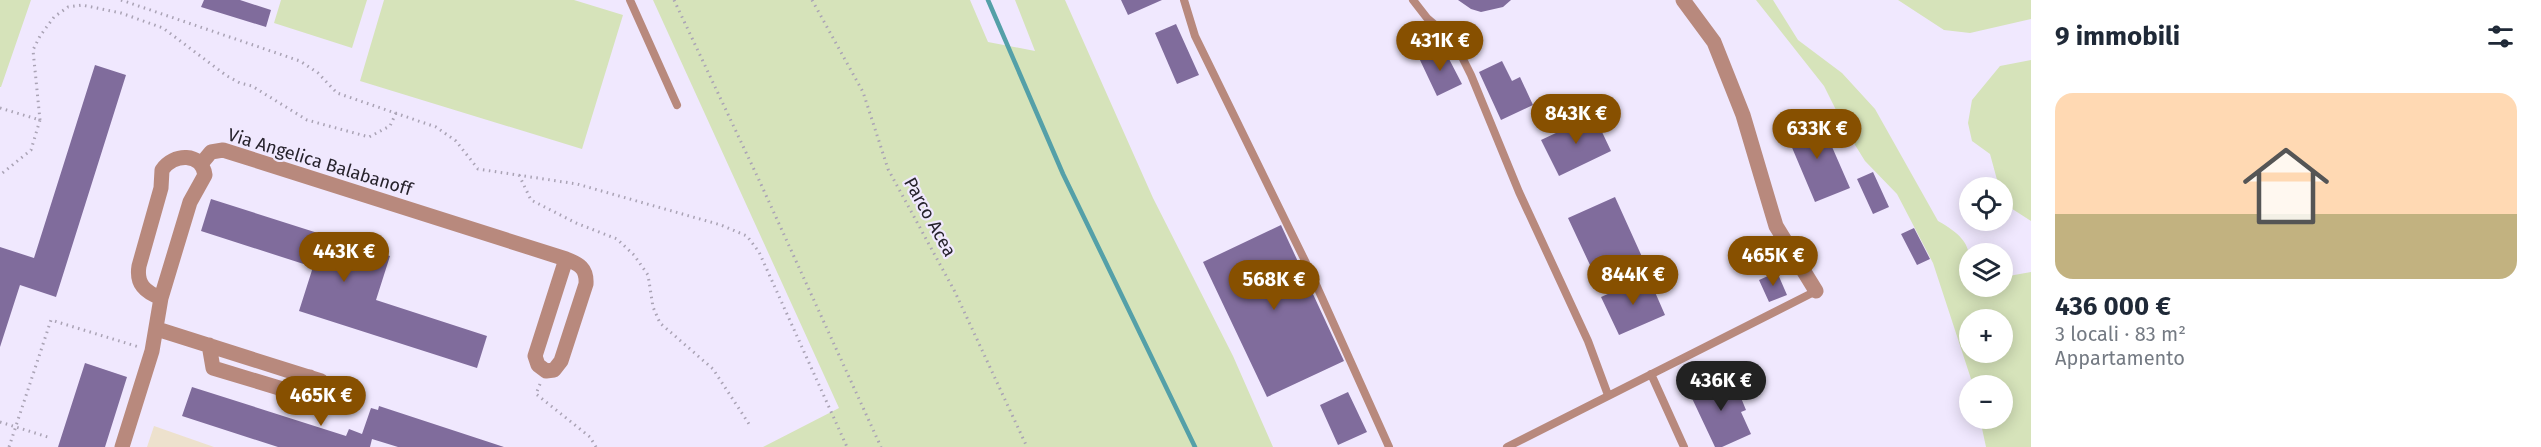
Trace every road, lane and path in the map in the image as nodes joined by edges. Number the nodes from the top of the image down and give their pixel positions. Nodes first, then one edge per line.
1 (121, 0) edge
2 (630, 0) edge
3 (674, 0) edge
4 (812, 0) edge
5 (1184, 0) edge
6 (1413, 0) edge
7 (1683, 0) edge
8 (677, 105) dead end
9 (0, 108) edge
10 (396, 112) junction
11 (40, 120) junction
12 (201, 164) junction
13 (0, 175) edge
14 (519, 175) junction
15 (566, 259) junction
16 (1816, 291) joint
17 (161, 298) junction
18 (157, 329) junction
19 (152, 351) junction
20 (546, 371) junction
21 (1651, 374) junction
22 (315, 379) dead end
23 (1608, 394) junction
24 (0, 422) edge
25 (16, 427) junction
26 (751, 427) dead end
27 (51, 438) dead end
28 (9, 447) edge
29 (122, 447) edge
30 (596, 447) edge
31 (848, 447) edge
32 (881, 447) edge
33 (1027, 447) edge
34 (1389, 447) edge
35 (1507, 447) edge
36 (1684, 447) edge

1 - 10 path
2 - 8 lane
3 - 32 path
4 - 33 path, Parco Acea
5 - 34 lane
6 - 23 lane
7 - 16 street
9 - 11 path
10 - 11 path
10 - 14 path
11 - 13 path
12 - 15 street, Via Angelica Balabanoff
12 - 17 street
12 - 17 street
14 - 26 path
14 - 31 path
15 - 20 street
15 - 20 street, Via Angelica Balabanoff
16 - 21 lane
17 - 18 street
18 - 19 street
18 - 22 street
19 - 25 path
19 - 29 street
20 - 30 path
21 - 23 lane
21 - 36 lane
23 - 35 lane
24 - 25 path
25 - 27 path
25 - 28 path

